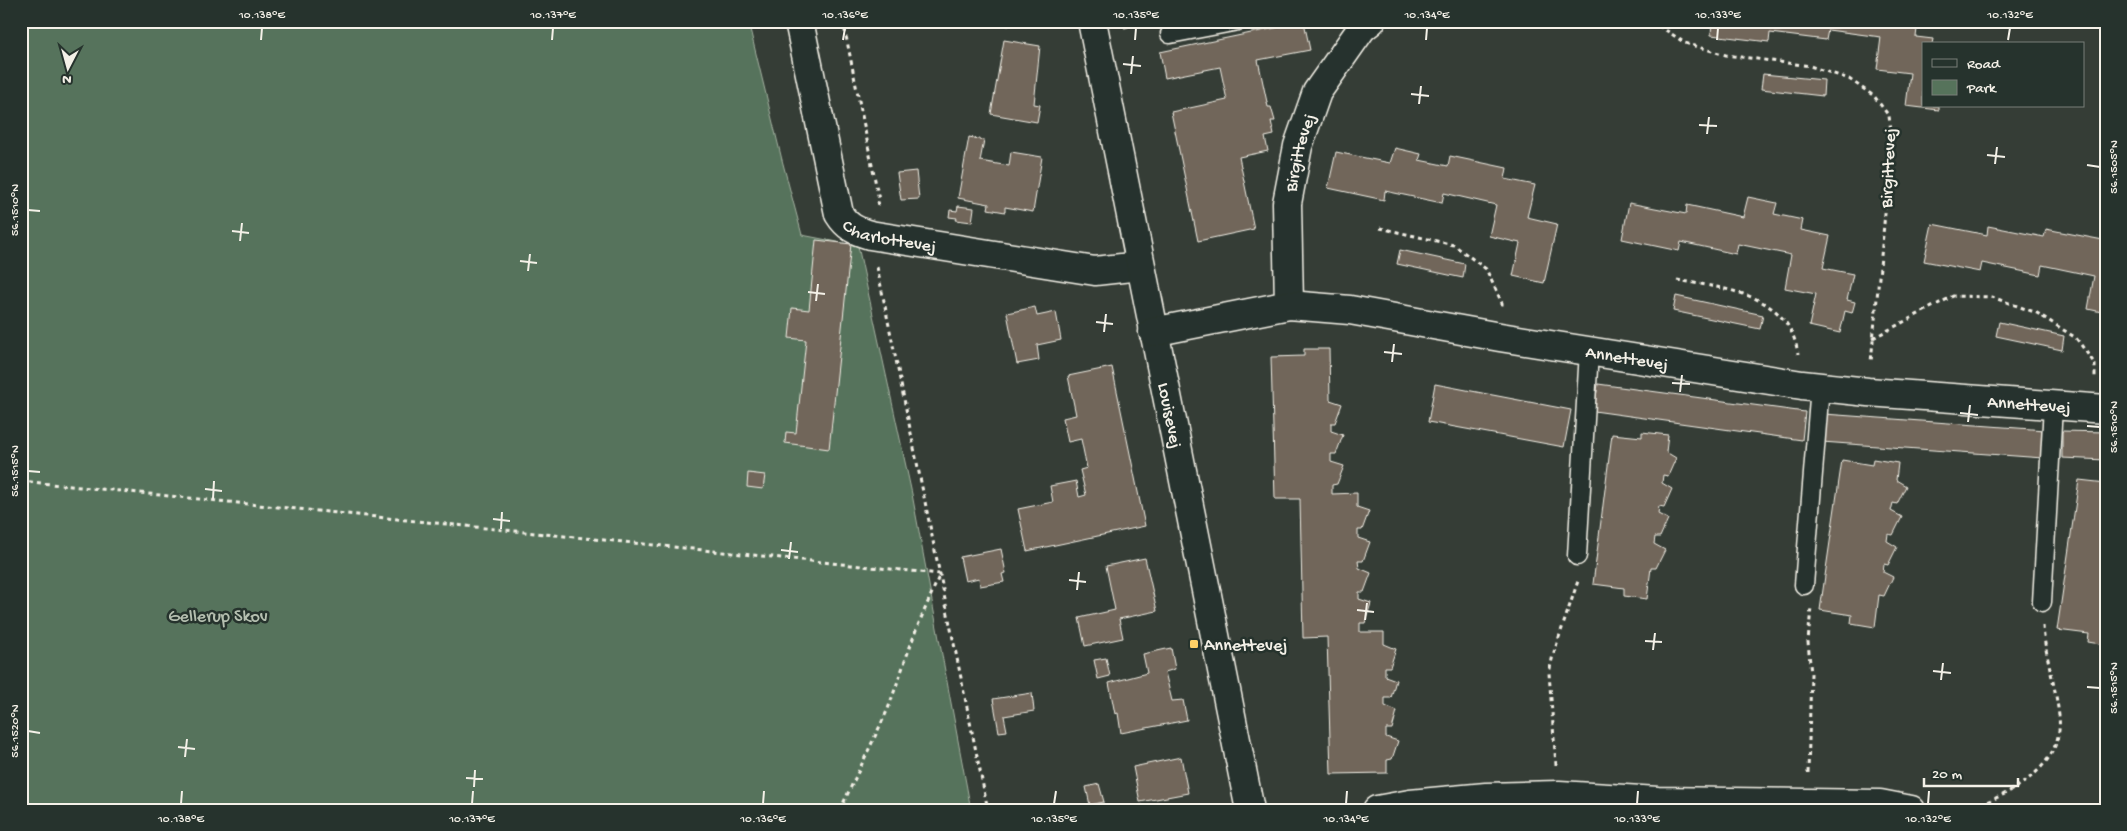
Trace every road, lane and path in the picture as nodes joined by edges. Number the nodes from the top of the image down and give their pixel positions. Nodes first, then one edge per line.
1 (799, 21) edge
2 (843, 21) edge
3 (1238, 21) edge
4 (1652, 21) edge
5 (1363, 23) edge
6 (1093, 27) edge
7 (1170, 34) joint
8 (1380, 228) dead end
9 (870, 235) junction
10 (1140, 266) junction
11 (1677, 280) dead end
12 (1289, 305) junction
13 (1153, 332) junction
14 (1500, 337) junction
15 (1873, 338) junction
16 (1589, 351) junction
17 (1811, 385) junction
18 (1868, 392) junction
19 (2053, 406) junction
20 (2101, 409) edge
21 (21, 481) edge
22 (1578, 556) dead end
23 (940, 574) junction
24 (1804, 585) joint
25 (1574, 596) dead end
26 (2042, 602) joint
27 (1559, 795) junction
28 (1807, 804) junction
29 (1658, 805) edge
30 (840, 810) edge
31 (988, 810) edge
32 (1250, 810) edge
33 (1377, 810) edge
34 (1911, 810) edge
35 (1938, 810) edge

1 - 9 street, Charlottevej
2 - 9 path
3 - 7 lane
4 - 15 path, Birgittevej
5 - 12 street, Birgittevej
6 - 7 path
6 - 10 street, Louisevej
8 - 14 path
9 - 10 street, Charlottevej
9 - 23 path
10 - 13 street, Louisevej
11 - 17 path
12 - 13 street, Annettevej
12 - 14 street, Annettevej
13 - 32 street, Louisevej
14 - 16 street, Annettevej
15 - 18 path, Birgittevej
15 - 20 path
16 - 17 street, Annettevej
16 - 22 lane
17 - 18 street, Annettevej
17 - 24 lane
18 - 19 street, Annettevej
19 - 20 street, Annettevej
19 - 26 lane
21 - 23 path
23 - 30 path
23 - 31 path
24 - 28 path
25 - 27 path
26 - 35 path
27 - 29 street
27 - 33 street
28 - 29 street
28 - 34 street

